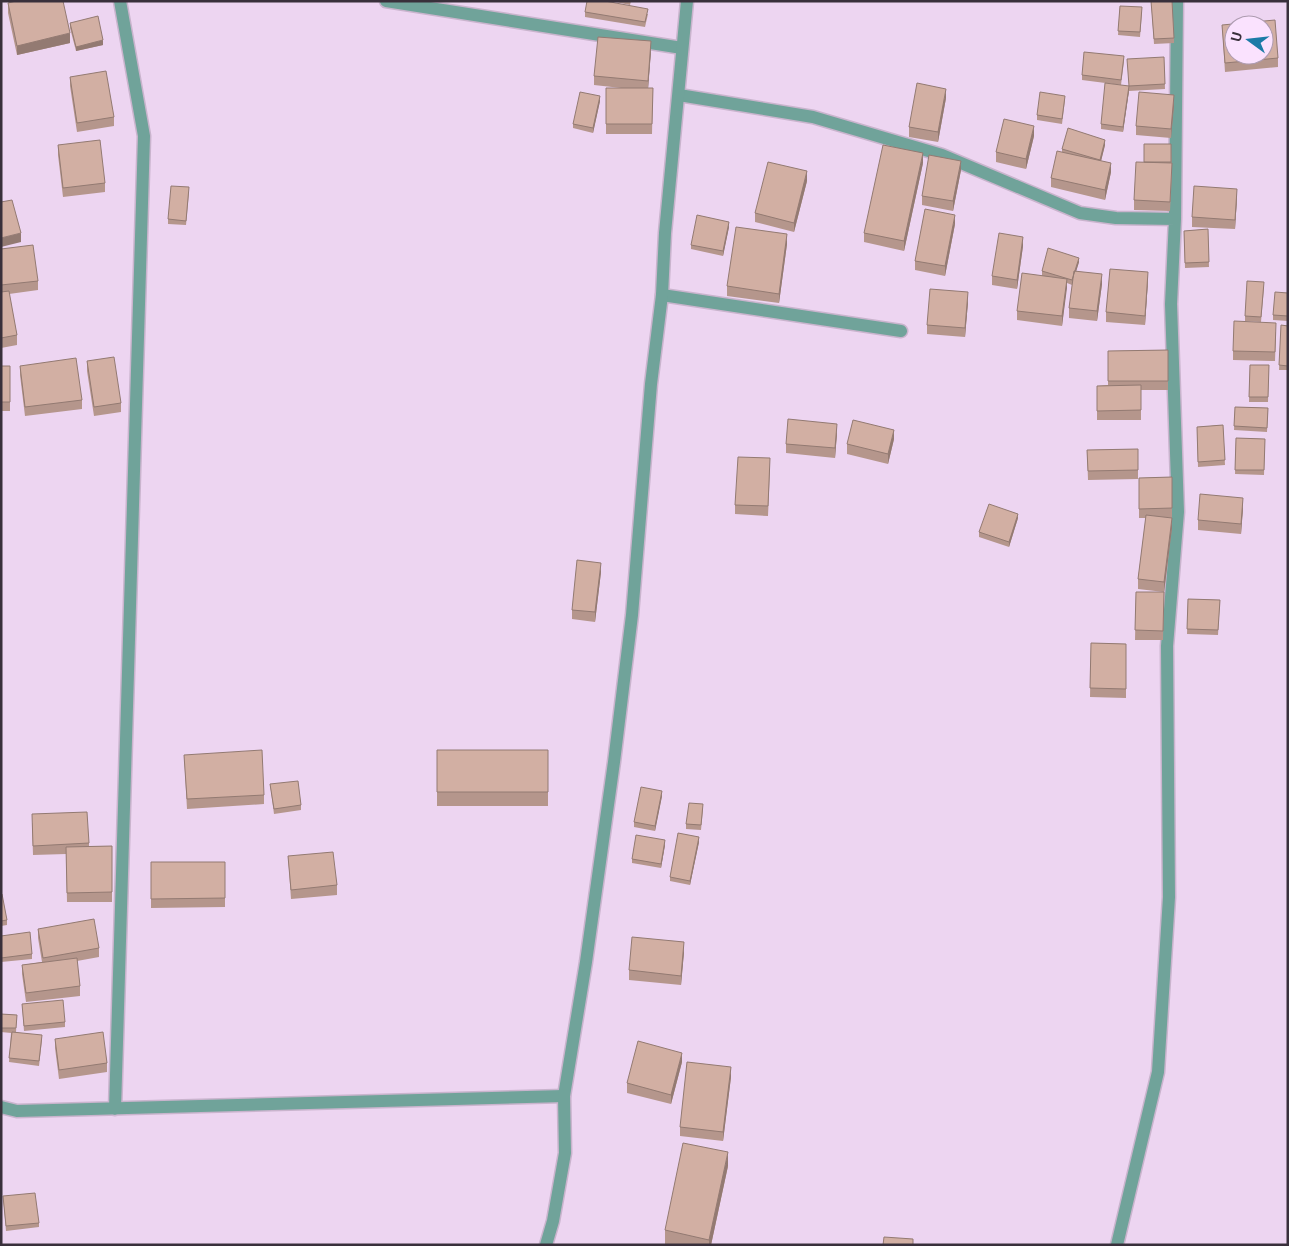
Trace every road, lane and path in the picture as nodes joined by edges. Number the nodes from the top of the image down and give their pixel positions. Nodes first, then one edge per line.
1 (120, 1) edge
2 (386, 1) edge
3 (687, 1) edge
4 (1177, 1) edge
5 (682, 48) junction
6 (679, 95) junction
7 (1175, 219) junction
8 (662, 295) junction
9 (901, 331) dead end
10 (564, 1096) junction
11 (1, 1107) edge
12 (115, 1109) junction
13 (546, 1245) edge
14 (1117, 1245) edge

1 - 12 street
2 - 5 street
3 - 5 street
4 - 7 street
5 - 6 street
6 - 7 street
6 - 8 street
7 - 14 street
8 - 9 street
8 - 10 street
10 - 12 street
10 - 13 street
11 - 12 street

